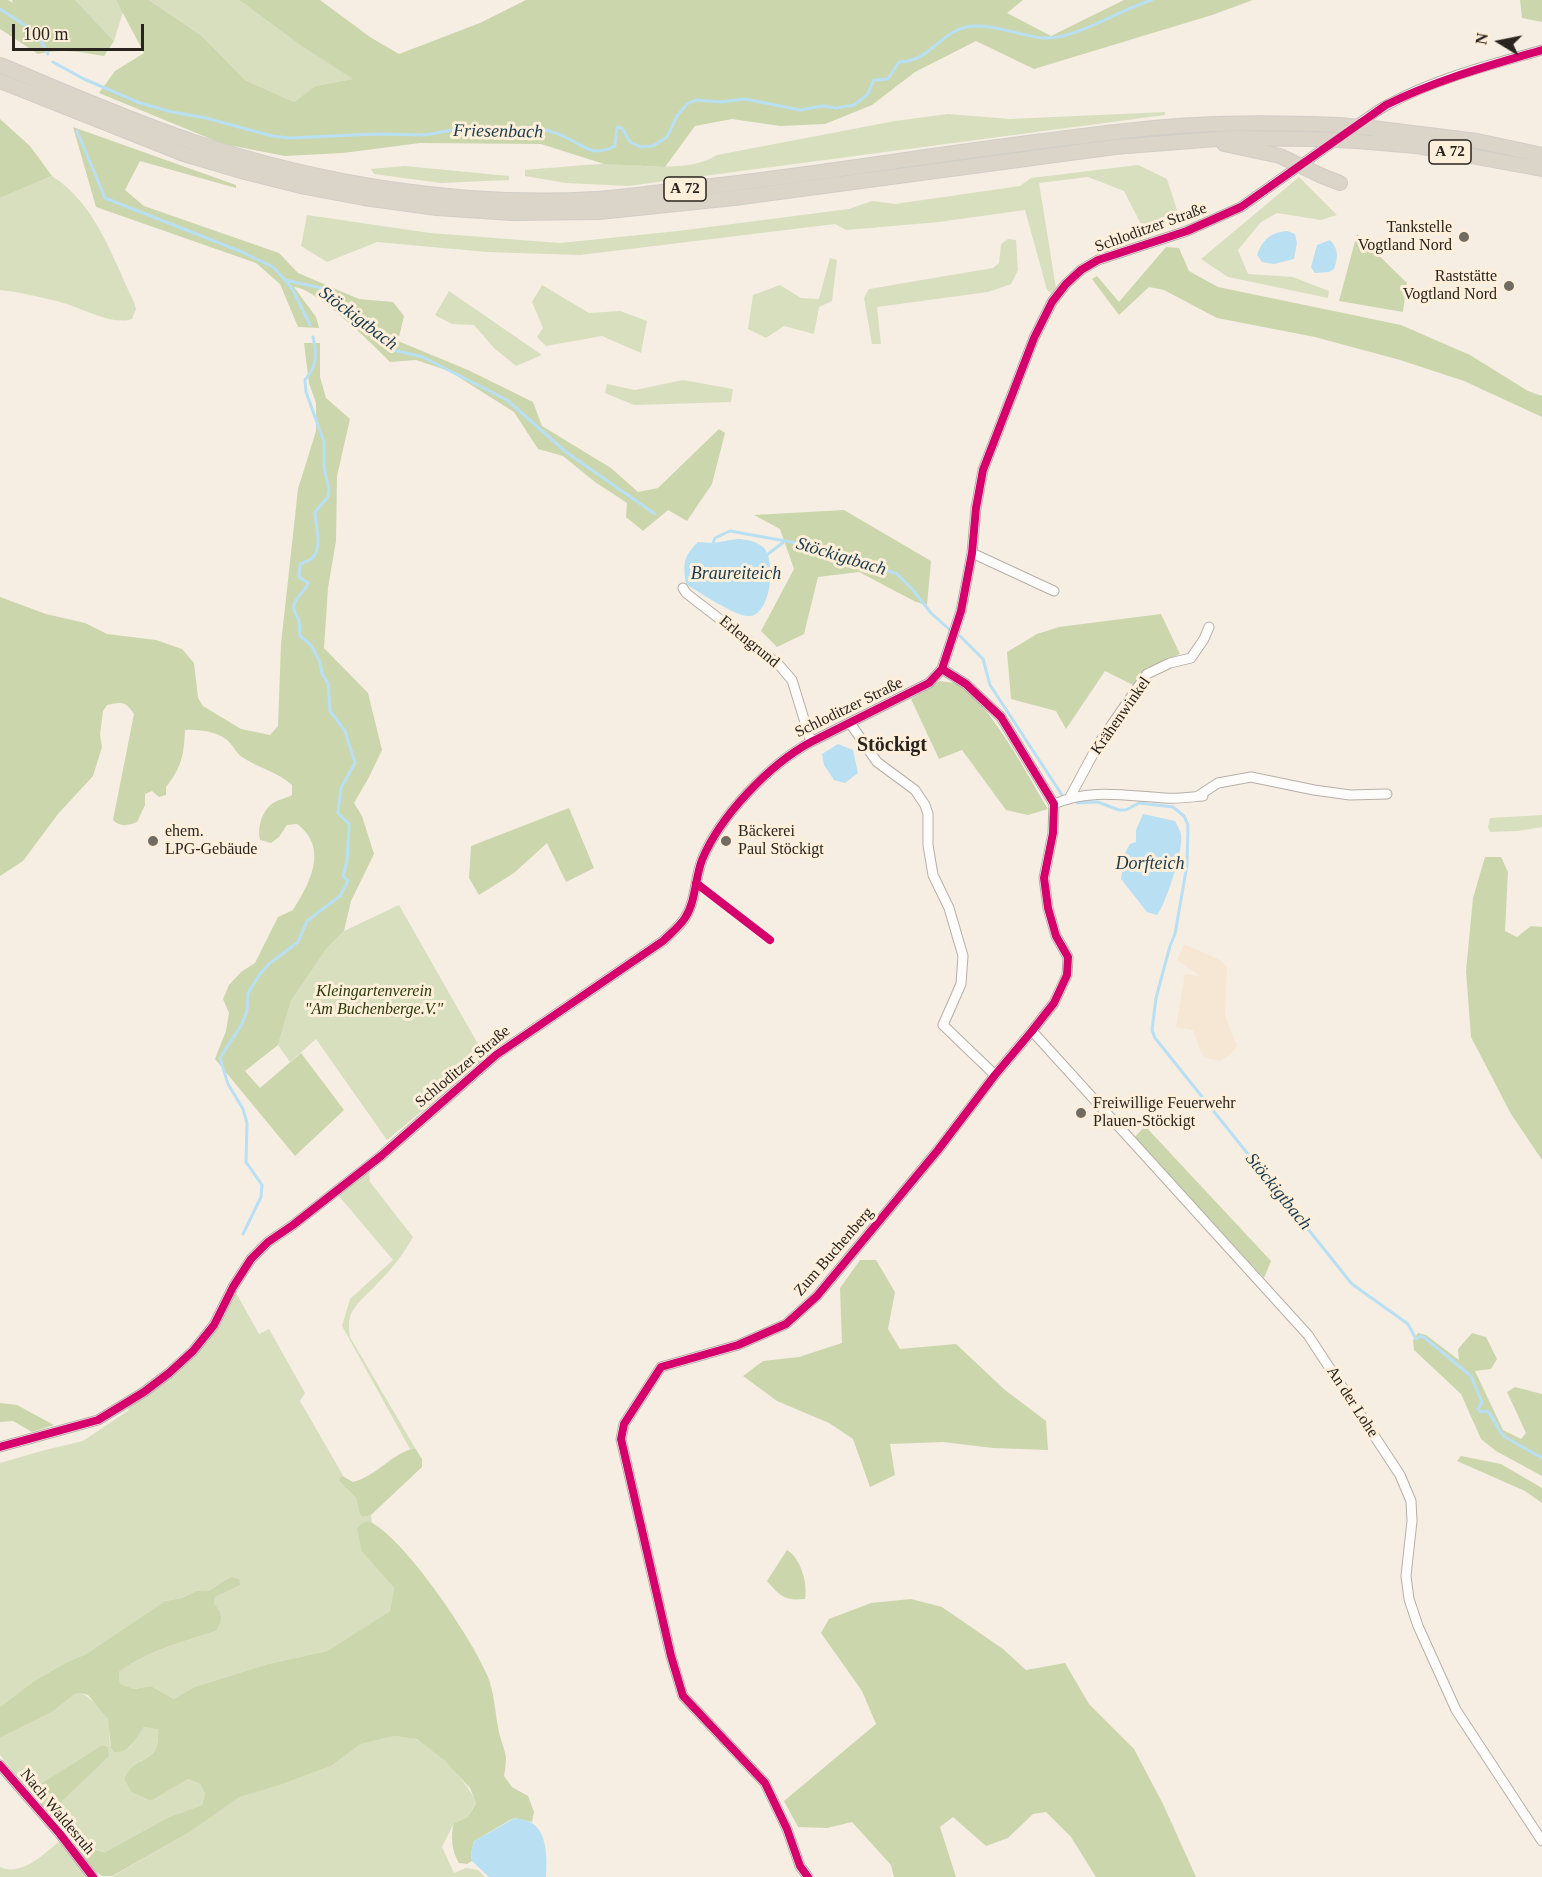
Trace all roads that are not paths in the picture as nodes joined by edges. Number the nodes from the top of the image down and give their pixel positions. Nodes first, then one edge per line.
1 (1542, 50) edge
2 (0, 65) edge
3 (5, 83) edge
4 (41, 90) junction
5 (1198, 140) junction
6 (1542, 154) edge
7 (1542, 169) edge
8 (1340, 183) dead end
9 (972, 553) junction
10 (683, 588) dead end
11 (1054, 591) dead end
12 (1209, 627) dead end
13 (942, 669) junction
14 (850, 723) junction
15 (811, 742) junction
16 (1387, 794) dead end
17 (1070, 797) junction
18 (1054, 804) junction
19 (1032, 1031) junction
20 (995, 1075) junction
21 (0, 1448) edge
22 (0, 1766) edge
23 (1542, 1841) edge
24 (93, 1877) edge
25 (808, 1877) edge

1 - 9 street, Schloditzer Straße
2 - 4 highway, A 72
3 - 4 highway, A 72
4 - 5 highway, A 72
4 - 6 highway, A 72, bridge
5 - 7 highway, A 72, bridge
5 - 8 highway, bridge
9 - 11 street
9 - 13 street, Schloditzer Straße
10 - 15 street, Erlengrund
12 - 17 street, Krähenwinkel
13 - 14 street, Schloditzer Straße
13 - 18 street
14 - 15 street, Schloditzer Straße
14 - 20 street
15 - 21 street, Schloditzer Straße
16 - 17 street
17 - 18 street
18 - 19 street, Zum Buchenberg
19 - 20 street, Zum Buchenberg
19 - 23 street, An der Lohe
20 - 25 street, Zum Buchenberg
22 - 24 street, Nach Waldesruh

